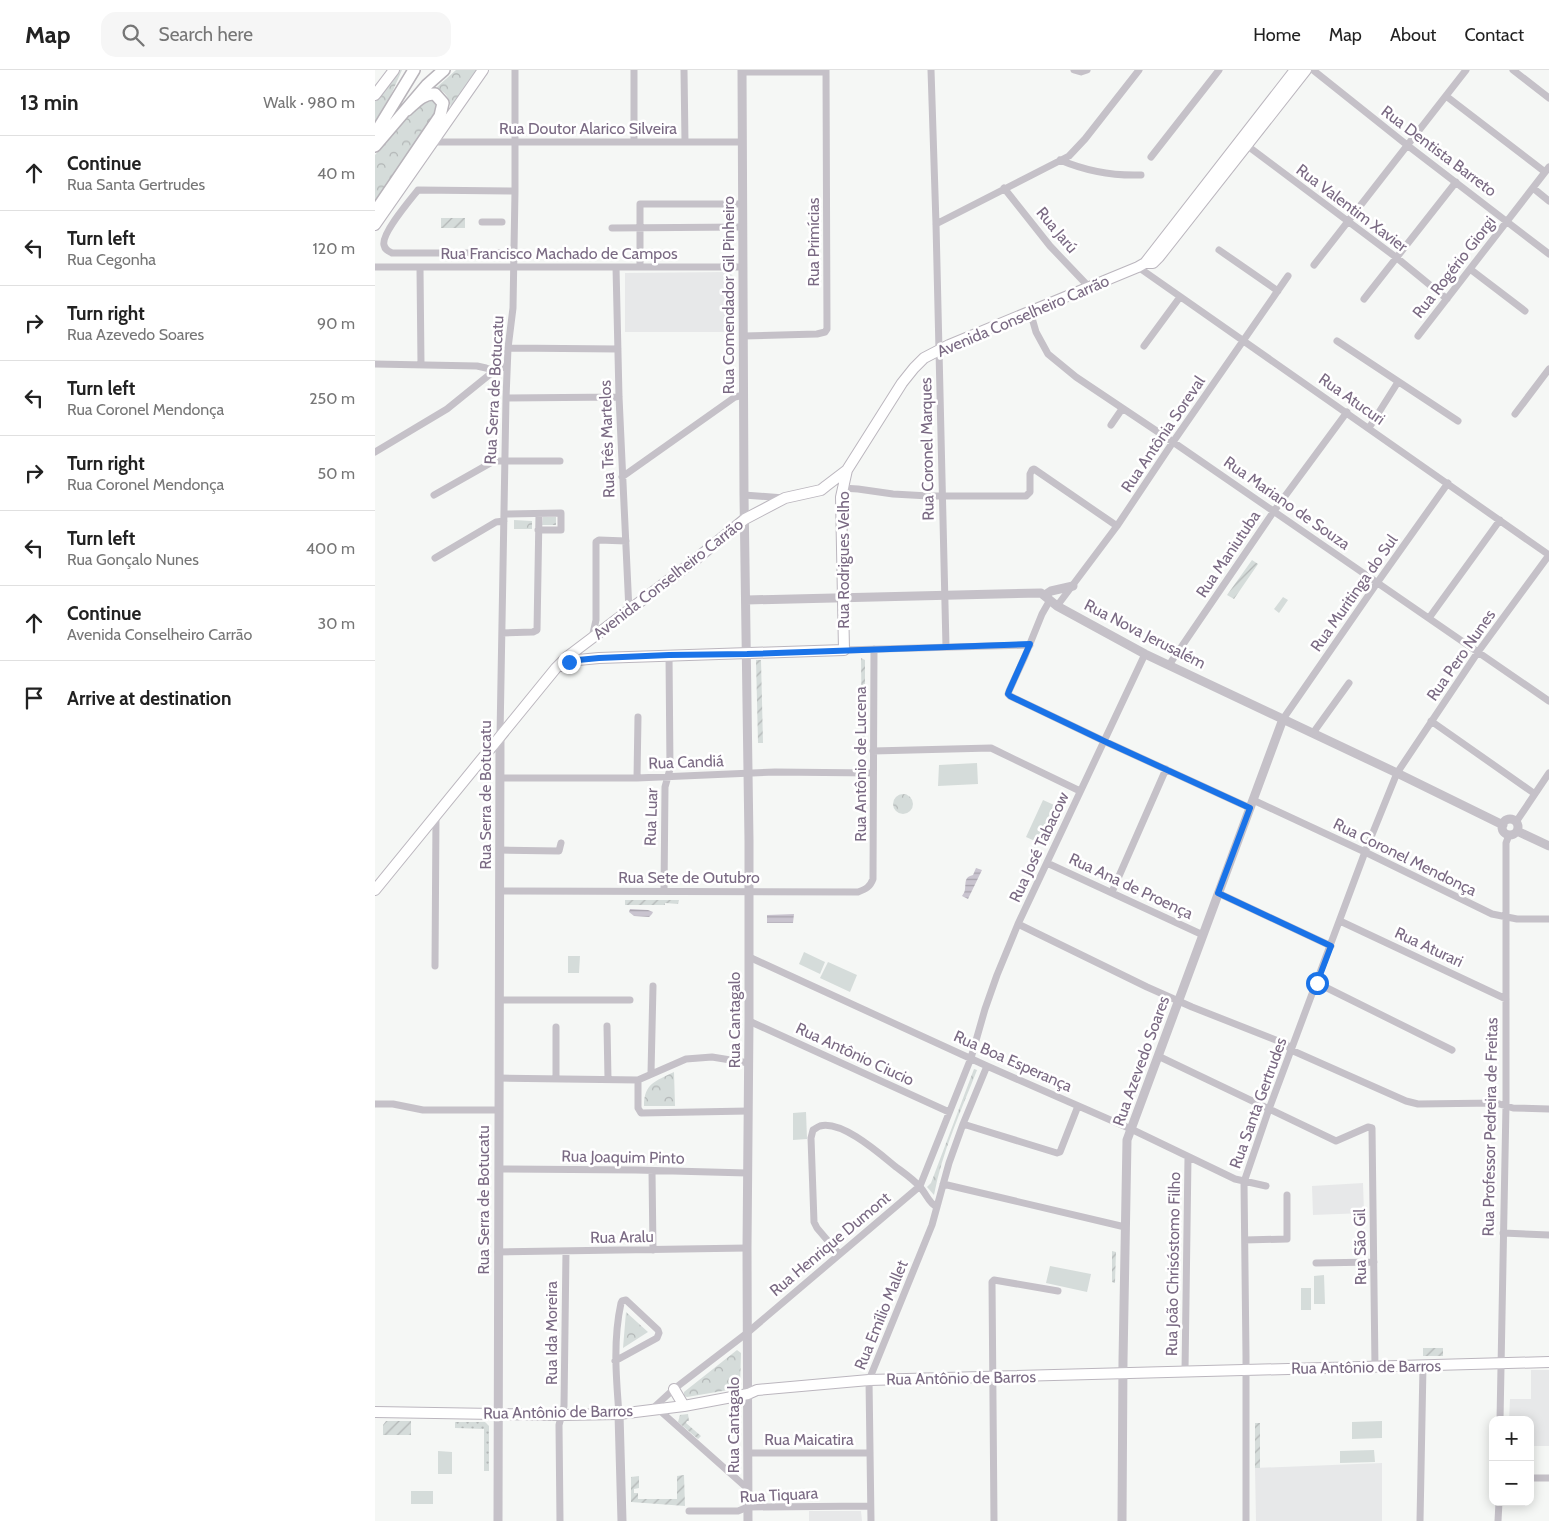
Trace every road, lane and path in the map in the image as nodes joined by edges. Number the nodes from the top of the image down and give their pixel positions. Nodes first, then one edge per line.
1 (394, 70) edge
2 (414, 70) edge
3 (444, 70) edge
4 (483, 70) edge
5 (515, 70) edge
6 (634, 70) edge
7 (684, 70) edge
8 (931, 70) edge
9 (1073, 70) edge
10 (1087, 70) edge
11 (1139, 70) edge
12 (1219, 70) edge
13 (1295, 70) edge
14 (1306, 70) edge
15 (1313, 70) edge
16 (1466, 70) edge
17 (1513, 70) edge
18 (742, 71) edge
19 (826, 71) edge
20 (375, 94) edge
21 (1446, 96) junction
22 (1549, 98) edge
23 (407, 110) junction
24 (375, 134) edge
25 (434, 142) junction
26 (515, 142) junction
27 (634, 142) junction
28 (685, 142) junction
29 (742, 142) junction
30 (1243, 142) junction
31 (1407, 145) junction
32 (375, 146) edge
33 (1151, 156) dead end
34 (1060, 160) junction
35 (1547, 170) edge
36 (1141, 176) dead end
37 (1456, 182) junction
38 (1004, 188) junction
39 (1533, 188) junction
40 (515, 191) junction
41 (1549, 201) edge
42 (743, 204) junction
43 (375, 212) edge
44 (1347, 221) junction
45 (1507, 221) junction
46 (482, 222) dead end
47 (515, 222) junction
48 (936, 224) junction
49 (375, 225) edge
50 (743, 227) junction
51 (612, 228) dead end
52 (640, 228) junction
53 (1219, 250) dead end
54 (514, 253) junction
55 (1549, 254) edge
56 (1397, 258) junction
57 (1142, 265) junction
58 (1314, 265) dead end
59 (375, 267) edge
60 (514, 267) junction
61 (616, 267) junction
62 (640, 267) junction
63 (743, 267) junction
64 (420, 268) junction
65 (1470, 269) junction
66 (1288, 276) dead end
67 (1089, 287) junction
68 (1278, 291) junction
69 (1180, 297) junction
70 (1364, 299) dead end
71 (1447, 299) junction
72 (1029, 311) junction
73 (1525, 312) dead end
74 (744, 336) junction
75 (1418, 336) dead end
76 (1244, 341) junction
77 (1337, 341) dead end
78 (1144, 346) dead end
79 (509, 348) junction
80 (618, 349) junction
81 (939, 350) junction
82 (375, 364) edge
83 (421, 365) junction
84 (507, 365) junction
85 (1549, 369) edge
86 (494, 372) junction
87 (1398, 382) junction
88 (744, 395) junction
89 (619, 397) junction
90 (506, 398) junction
91 (1122, 409) junction
92 (1347, 412) junction
93 (1515, 414) dead end
94 (1458, 421) dead end
95 (1111, 425) dead end
96 (1369, 428) junction
97 (1173, 442) junction
98 (375, 452) edge
99 (505, 460) junction
100 (560, 461) dead end
101 (847, 470) junction
102 (622, 477) junction
103 (1448, 483) junction
104 (821, 490) junction
105 (842, 493) junction
106 (744, 494) junction
107 (434, 495) dead end
108 (942, 497) junction
109 (785, 498) junction
110 (1274, 511) junction
111 (539, 514) junction
112 (504, 517) junction
113 (745, 519) junction
114 (1500, 520) junction
115 (1117, 526) junction
116 (539, 530) junction
117 (625, 541) junction
118 (1549, 555) edge
119 (435, 558) dead end
120 (1377, 583) junction
121 (1073, 586) junction
122 (944, 595) junction
123 (843, 599) junction
124 (747, 600) junction
125 (1051, 600) junction
126 (629, 611) junction
127 (1429, 618) junction
128 (502, 632) junction
129 (592, 638) junction
130 (1030, 644) junction
131 (844, 647) junction
132 (945, 647) junction
133 (874, 649) junction
134 (1479, 652) junction
135 (747, 654) junction
136 (1145, 654) junction
137 (669, 655) junction
138 (599, 658) junction
139 (1169, 665) junction
140 (556, 668) junction
141 (1349, 683) dead end
142 (1549, 701) edge
143 (638, 717) dead end
144 (1283, 719) junction
145 (1431, 721) junction
146 (1313, 734) junction
147 (500, 736) junction
148 (1104, 741) junction
149 (873, 751) junction
150 (1166, 769) junction
151 (873, 773) junction
152 (1397, 773) junction
153 (1549, 773) edge
154 (748, 774) junction
155 (668, 777) junction
156 (500, 778) junction
157 (637, 778) junction
158 (1080, 791) junction
159 (1535, 794) junction
160 (1252, 804) junction
161 (436, 815) junction
162 (1503, 825) junction
163 (1513, 829) junction
164 (561, 843) dead end
165 (1549, 846) edge
166 (500, 850) junction
167 (1365, 852) junction
168 (1047, 863) junction
169 (873, 879) joint
170 (375, 890) edge
171 (499, 891) junction
172 (663, 891) junction
173 (749, 891) junction
174 (1112, 892) junction
175 (1218, 893) junction
176 (1505, 918) junction
177 (1549, 919) edge
178 (1340, 921) junction
179 (1018, 924) junction
180 (1203, 935) junction
181 (1331, 946) junction
182 (749, 956) junction
183 (435, 966) dead end
184 (1317, 983) junction
185 (653, 986) dead end
186 (1506, 999) junction
187 (499, 1000) junction
188 (630, 1000) dead end
189 (1179, 1001) junction
190 (749, 1021) junction
191 (607, 1026) dead end
192 (556, 1027) dead end
193 (1291, 1050) junction
194 (1452, 1050) dead end
195 (1158, 1056) junction
196 (971, 1058) junction
197 (749, 1063) junction
198 (987, 1066) junction
199 (651, 1073) junction
200 (499, 1078) junction
201 (556, 1079) junction
202 (608, 1079) junction
203 (638, 1080) junction
204 (375, 1104) edge
205 (1506, 1105) junction
206 (1078, 1106) junction
207 (1269, 1109) junction
208 (1549, 1109) edge
209 (499, 1110) junction
210 (749, 1111) junction
211 (949, 1112) junction
212 (963, 1124) junction
213 (1131, 1129) junction
214 (1188, 1157) junction
215 (499, 1169) junction
216 (652, 1171) junction
217 (747, 1173) junction
218 (1244, 1182) junction
219 (943, 1184) junction
220 (919, 1186) junction
221 (1266, 1186) dead end
222 (1287, 1195) dead end
223 (937, 1207) junction
224 (1125, 1227) junction
225 (1503, 1233) junction
226 (1549, 1234) edge
227 (1245, 1240) junction
228 (747, 1248) junction
229 (653, 1250) junction
230 (566, 1251) junction
231 (498, 1252) junction
232 (839, 1254) junction
233 (1373, 1262) junction
234 (1315, 1263) dead end
235 (1057, 1291) dead end
236 (747, 1333) junction
237 (615, 1361) junction
238 (1549, 1362) edge
239 (1501, 1364) junction
240 (1423, 1366) junction
241 (1375, 1367) junction
242 (1246, 1370) junction
243 (1185, 1371) junction
244 (1123, 1373) junction
245 (992, 1378) junction
246 (869, 1380) junction
247 (674, 1389) junction
248 (748, 1394) junction
249 (683, 1406) junction
250 (655, 1409) junction
251 (375, 1412) edge
252 (498, 1414) junction
253 (619, 1414) junction
254 (562, 1415) junction
255 (1501, 1416) edge
256 (748, 1453) junction
257 (870, 1453) junction
258 (1534, 1478) edge
259 (1549, 1478) edge
260 (747, 1489) junction
261 (870, 1506) junction
262 (1499, 1506) edge
263 (748, 1507) junction
264 (689, 1511) dead end
265 (498, 1521) edge
266 (559, 1521) edge
267 (622, 1521) edge
268 (748, 1521) edge
269 (871, 1521) edge
270 (994, 1521) edge
271 (1122, 1521) edge
272 (1246, 1521) edge
273 (1420, 1521) edge
274 (1498, 1521) edge

1 - 20 main road
2 - 24 highway
3 - 23 highway
4 - 25 main road
5 - 26 street, Rua Serra de Botucatu
6 - 27 street
7 - 28 street
8 - 48 street, Rua Coronel Marques
9 - 10 street
11 - 34 street
12 - 33 street
13 - 30 main road, Avenida Conselheiro Carrão
14 - 30 main road, Avenida Conselheiro Carrão
15 - 31 street, Rua Dentista Barreto
16 - 21 street
17 - 22 street
18 - 19 street
18 - 29 street, Rua Comendador Gil Pinheiro
19 - 74 street, Rua Primícias
21 - 31 street
21 - 35 street
23 - 32 highway
23 - 43 highway
25 - 26 street, Rua Doutor Alarico Silveira
25 - 49 main road
26 - 27 street, Rua Doutor Alarico Silveira
26 - 40 street, Rua Serra de Botucatu
27 - 28 street, Rua Doutor Alarico Silveira
28 - 29 street, Rua Doutor Alarico Silveira
29 - 42 street, Rua Comendador Gil Pinheiro
30 - 44 street, Rua Valentim Xavier
30 - 57 main road, Avenida Conselheiro Carrão
31 - 37 street, Rua Dentista Barreto
31 - 44 street
34 - 36 street
34 - 38 street
35 - 39 street, Rua Rogério Giorgi
37 - 45 street, Rua Dentista Barreto
37 - 56 street
38 - 48 street
38 - 67 street, Rua Jarú
39 - 41 street
39 - 45 street, Rua Rogério Giorgi
40 - 47 street, Rua Serra de Botucatu
40 - 54 street
42 - 50 street, Rua Comendador Gil Pinheiro
42 - 52 street
44 - 56 street, Rua Valentim Xavier
44 - 58 street
45 - 55 street, Rua Dentista Barreto
45 - 65 street, Rua Rogério Giorgi
46 - 47 street
47 - 54 street, Rua Serra de Botucatu
48 - 81 street, Rua Coronel Marques
50 - 52 street
50 - 63 street, Rua Comendador Gil Pinheiro
51 - 52 street
52 - 62 street
53 - 68 street
54 - 60 street, Rua Serra de Botucatu
56 - 70 street
56 - 71 street, Rua Valentim Xavier
57 - 67 main road, Avenida Conselheiro Carrão
57 - 69 street, Rua Atucuri
59 - 64 street, Rua Francisco Machado de Campos
60 - 61 street, Rua Francisco Machado de Campos
60 - 64 street, Rua Francisco Machado de Campos
60 - 79 street, Rua Serra de Botucatu
61 - 62 street, Rua Francisco Machado de Campos
61 - 80 street, Rua Três Martelos
62 - 63 street, Rua Francisco Machado de Campos
63 - 74 street, Rua Comendador Gil Pinheiro
64 - 83 street
65 - 71 street, Rua Rogério Giorgi
65 - 73 street
66 - 68 street, Rua Antônia Soreval
67 - 72 main road, Avenida Conselheiro Carrão
68 - 76 street, Rua Antônia Soreval
69 - 76 street, Rua Atucuri
69 - 78 street
71 - 75 street, Rua Rogério Giorgi
72 - 81 main road, Avenida Conselheiro Carrão
72 - 91 street, Rua Mariano de Souza
74 - 88 street, Rua Comendador Gil Pinheiro
76 - 92 street, Rua Atucuri
76 - 97 street, Rua Antônia Soreval
77 - 87 street
79 - 80 street
79 - 84 street, Rua Serra de Botucatu
80 - 89 street, Rua Três Martelos
81 - 101 main road, Avenida Conselheiro Carrão
81 - 108 street, Rua Coronel Marques
82 - 83 street
83 - 86 street
84 - 86 street
84 - 90 street, Rua Serra de Botucatu
85 - 93 street
86 - 98 street
87 - 94 street
87 - 96 street
88 - 102 street
88 - 106 street, Rua Comendador Gil Pinheiro
89 - 90 street
89 - 102 street, Rua Três Martelos
90 - 99 street, Rua Serra de Botucatu
91 - 95 street
91 - 97 street, Rua Mariano de Souza
92 - 96 street, Rua Atucuri
92 - 110 street, Rua Maniutuba
96 - 103 street, Rua Atucuri
97 - 110 street, Rua Mariano de Souza
97 - 115 street, Rua Antônia Soreval
99 - 100 street
99 - 107 street
99 - 112 street, Rua Serra de Botucatu
101 - 104 main road, Avenida Conselheiro Carrão
101 - 105 main road, Rua Rodrigues Velho
102 - 117 street, Rua Três Martelos
103 - 114 street, Rua Atucuri
103 - 120 street, Rua Muritinga do Sul
104 - 105 main road
104 - 109 main road, Avenida Conselheiro Carrão
105 - 108 street
105 - 123 main road, Rua Rodrigues Velho
106 - 109 street, Avenida Conselheiro Carrão
106 - 113 street, Rua Comendador Gil Pinheiro
108 - 115 street
108 - 122 street, Rua Coronel Marques
109 - 113 main road, Avenida Conselheiro Carrão
110 - 120 street, Rua Mariano de Souza
110 - 139 street, Rua Maniutuba
111 - 112 street
111 - 116 street
111 - 116 street
112 - 119 street
112 - 128 street, Rua Serra de Botucatu
113 - 124 street, Rua Cantagalo
113 - 126 main road, Avenida Conselheiro Carrão
114 - 118 street, Rua Atucuri
114 - 127 street
115 - 121 street, Rua Antônia Soreval
116 - 128 street
117 - 126 street, Rua Três Martelos
117 - 129 street
118 - 134 street, Rua Pero Nunes
120 - 127 street, Rua Mariano de Souza
120 - 144 street, Rua Muritinga do Sul
121 - 125 street, Rua Antônia Soreval
121 - 125 street
122 - 123 street, Rua Nova Jerusalém
122 - 125 street, Rua Nova Jerusalém
122 - 132 street, Rua Coronel Marques
123 - 124 street, Rua Nova Jerusalém
123 - 131 main road, Rua Rodrigues Velho
124 - 135 street, Rua Cantagalo
125 - 130 street, Rua Coronel Mendonça
125 - 136 street, Rua Nova Jerusalém
126 - 129 main road, Avenida Conselheiro Carrão
127 - 134 street, Rua Mariano de Souza
128 - 147 street, Rua Serra de Botucatu
129 - 138 main road
129 - 140 main road, Avenida Conselheiro Carrão
130 - 132 street
130 - 148 street, Rua Coronel Mendonça
131 - 133 street
131 - 135 main road, Avenida Conselheiro Carrão
132 - 133 street
133 - 149 street, Rua Antônio de Lucena
134 - 142 street, Rua Mariano de Souza
134 - 145 street, Rua Pero Nunes
135 - 137 main road, Avenida Conselheiro Carrão
135 - 154 street, Rua Cantagalo
136 - 139 street, Rua Nova Jerusalém
136 - 148 street, Rua José Tabacow
137 - 138 main road, Avenida Conselheiro Carrão
137 - 155 street, Rua Luar
138 - 140 main road, Avenida Conselheiro Carrão
139 - 144 street, Rua Nova Jerusalém
140 - 147 main road, Avenida Conselheiro Carrão
141 - 146 street
143 - 157 street
144 - 146 street, Rua Nova Jerusalém
144 - 160 street, Rua Azevedo Soares
145 - 152 street, Rua Pero Nunes
145 - 159 street
146 - 152 street, Rua Nova Jerusalém
147 - 156 street, Rua Serra de Botucatu
147 - 161 main road, Avenida Conselheiro Carrão
148 - 150 street, Rua Coronel Mendonça
148 - 158 street, Rua José Tabacow
149 - 151 street, Rua Antônio de Lucena
149 - 158 street
150 - 160 street, Rua Coronel Mendonça
150 - 174 street
151 - 154 street, Rua Candiá
151 - 169 street, Rua Antônio de Lucena
152 - 162 street, Rua Nova Jerusalém
152 - 167 street, Rua Santa Gertrudes
153 - 159 street, Rua Professor Pedreira de Freitas
154 - 155 street, Rua Candiá
154 - 173 street, Rua Cantagalo
155 - 157 street, Rua Candiá
155 - 172 street, Rua Luar
156 - 157 street, Rua Candiá
156 - 166 street, Rua Serra de Botucatu
158 - 168 street, Rua José Tabacow
159 - 163 street, Rua Professor Pedreira de Freitas
160 - 167 street, Rua Coronel Mendonça
160 - 175 street, Rua Azevedo Soares
161 - 170 main road, Avenida Conselheiro Carrão
161 - 183 street
162 - 163 street
162 - 163 street
163 - 165 street
163 - 176 street, Rua Professor Pedreira de Freitas
164 - 166 street
166 - 171 street, Rua Serra de Botucatu
167 - 176 street, Rua Coronel Mendonça
167 - 178 street, Rua Santa Gertrudes
168 - 174 street, Rua Ana de Proença
168 - 179 street, Rua José Tabacow
169 - 173 street, Rua Sete de Outubro
171 - 172 street, Rua Sete de Outubro
171 - 187 street, Rua Serra de Botucatu
172 - 173 street, Rua Sete de Outubro
173 - 182 street, Rua Cantagalo
174 - 180 street, Rua Ana de Proença
175 - 180 street, Rua Azevedo Soares
175 - 181 street
176 - 177 street, Rua Coronel Mendonça
176 - 186 street, Rua Professor Pedreira de Freitas
178 - 181 street, Rua Santa Gertrudes
178 - 186 street, Rua Aturari
179 - 189 street
179 - 196 street, Rua José Tabacow
180 - 189 street, Rua Azevedo Soares
181 - 184 street, Rua Santa Gertrudes
182 - 190 street, Rua Cantagalo
182 - 196 street, Rua Boa Esperança
184 - 193 street, Rua Santa Gertrudes
184 - 194 street
185 - 199 street
186 - 205 street, Rua Professor Pedreira de Freitas
187 - 188 street
187 - 200 street, Rua Serra de Botucatu
189 - 193 street
189 - 195 street, Rua Azevedo Soares
190 - 197 street, Rua Cantagalo
190 - 211 street, Rua Antônio Ciucio
191 - 202 street
192 - 201 street
193 - 205 street
193 - 207 street, Rua Santa Gertrudes
195 - 207 street
195 - 213 street, Rua Azevedo Soares
196 - 198 street, Rua Boa Esperança
196 - 211 street, Rua Henrique Dumont
197 - 199 street
197 - 210 street, Rua Cantagalo
198 - 206 street, Rua Boa Esperança
198 - 212 street
199 - 203 street
200 - 201 street
200 - 209 street, Rua Serra de Botucatu
201 - 202 street
202 - 203 street
203 - 210 street
204 - 209 street
205 - 208 street
205 - 225 street, Rua Professor Pedreira de Freitas
206 - 212 street
206 - 213 street, Rua Boa Esperança
207 - 218 street, Rua Santa Gertrudes
207 - 233 street, Rua São Gil
209 - 215 street, Rua Serra de Botucatu
210 - 217 street, Rua Cantagalo
211 - 220 street, Rua Henrique Dumont
212 - 219 street
213 - 214 street, Rua Boa Esperança
213 - 224 street, Rua Azevedo Soares
214 - 218 street, Rua Boa Esperança
214 - 243 street, Rua João Chrisóstomo Filho
215 - 216 street, Rua Joaquim Pinto
215 - 231 street, Rua Serra de Botucatu
216 - 217 street, Rua Joaquim Pinto
216 - 229 street
217 - 228 street, Rua Cantagalo
218 - 221 street, Rua Boa Esperança
218 - 227 street, Rua Santa Gertrudes
219 - 223 street, Rua Emílio Mallet
219 - 224 street
220 - 223 street
220 - 232 street, Rua Henrique Dumont
220 - 232 street
222 - 227 street
223 - 246 street, Rua Emílio Mallet
224 - 244 street, Rua Azevedo Soares
225 - 226 street
225 - 239 street, Rua Professor Pedreira de Freitas
227 - 242 street, Rua Santa Gertrudes
228 - 229 street, Rua Aralu
228 - 236 street, Rua Cantagalo
229 - 230 street, Rua Aralu
230 - 231 street, Rua Aralu
230 - 254 street, Rua Ida Moreira
231 - 252 street, Rua Serra de Botucatu
232 - 236 street, Rua Henrique Dumont
233 - 234 street
233 - 241 street, Rua São Gil
235 - 245 street
236 - 247 street, Rua Henrique Dumont
236 - 248 street, Rua Cantagalo
237 - 237 street
237 - 253 street
238 - 239 main road, Rua Antônio de Barros
239 - 240 main road, Rua Antônio de Barros
239 - 255 street, Rua Professor Pedreira de Freitas
240 - 241 main road, Rua Antônio de Barros
240 - 273 street
241 - 242 main road, Rua Antônio de Barros
242 - 243 main road, Rua Antônio de Barros
242 - 272 street, Rua Santa Gertrudes
243 - 244 main road, Rua Antônio de Barros
244 - 245 main road, Rua Antônio de Barros
244 - 271 street, Rua Azevedo Soares
245 - 246 main road, Rua Antônio de Barros
245 - 270 street
246 - 248 main road, Rua Antônio de Barros
246 - 257 street, Rua Emílio Mallet
247 - 249 main road
247 - 250 street, Rua Henrique Dumont
248 - 249 main road, Rua Antônio de Barros
248 - 256 street, Rua Cantagalo
249 - 250 main road, Rua Antônio de Barros
250 - 253 main road, Rua Antônio de Barros
250 - 260 street
251 - 252 main road, Rua Antônio de Barros
252 - 254 main road, Rua Antônio de Barros
252 - 265 street, Rua Serra de Botucatu
253 - 254 main road, Rua Antônio de Barros
253 - 267 street
254 - 266 street, Rua Ida Moreira
256 - 257 street, Rua Maicatira
256 - 260 street, Rua Cantagalo
257 - 261 street, Rua Emílio Mallet
258 - 259 street
260 - 263 street, Rua Cantagalo
261 - 263 street, Rua Tiquara
261 - 269 street, Rua Emílio Mallet
262 - 274 street
263 - 264 street, Rua Tiquara
263 - 268 street, Rua Cantagalo

